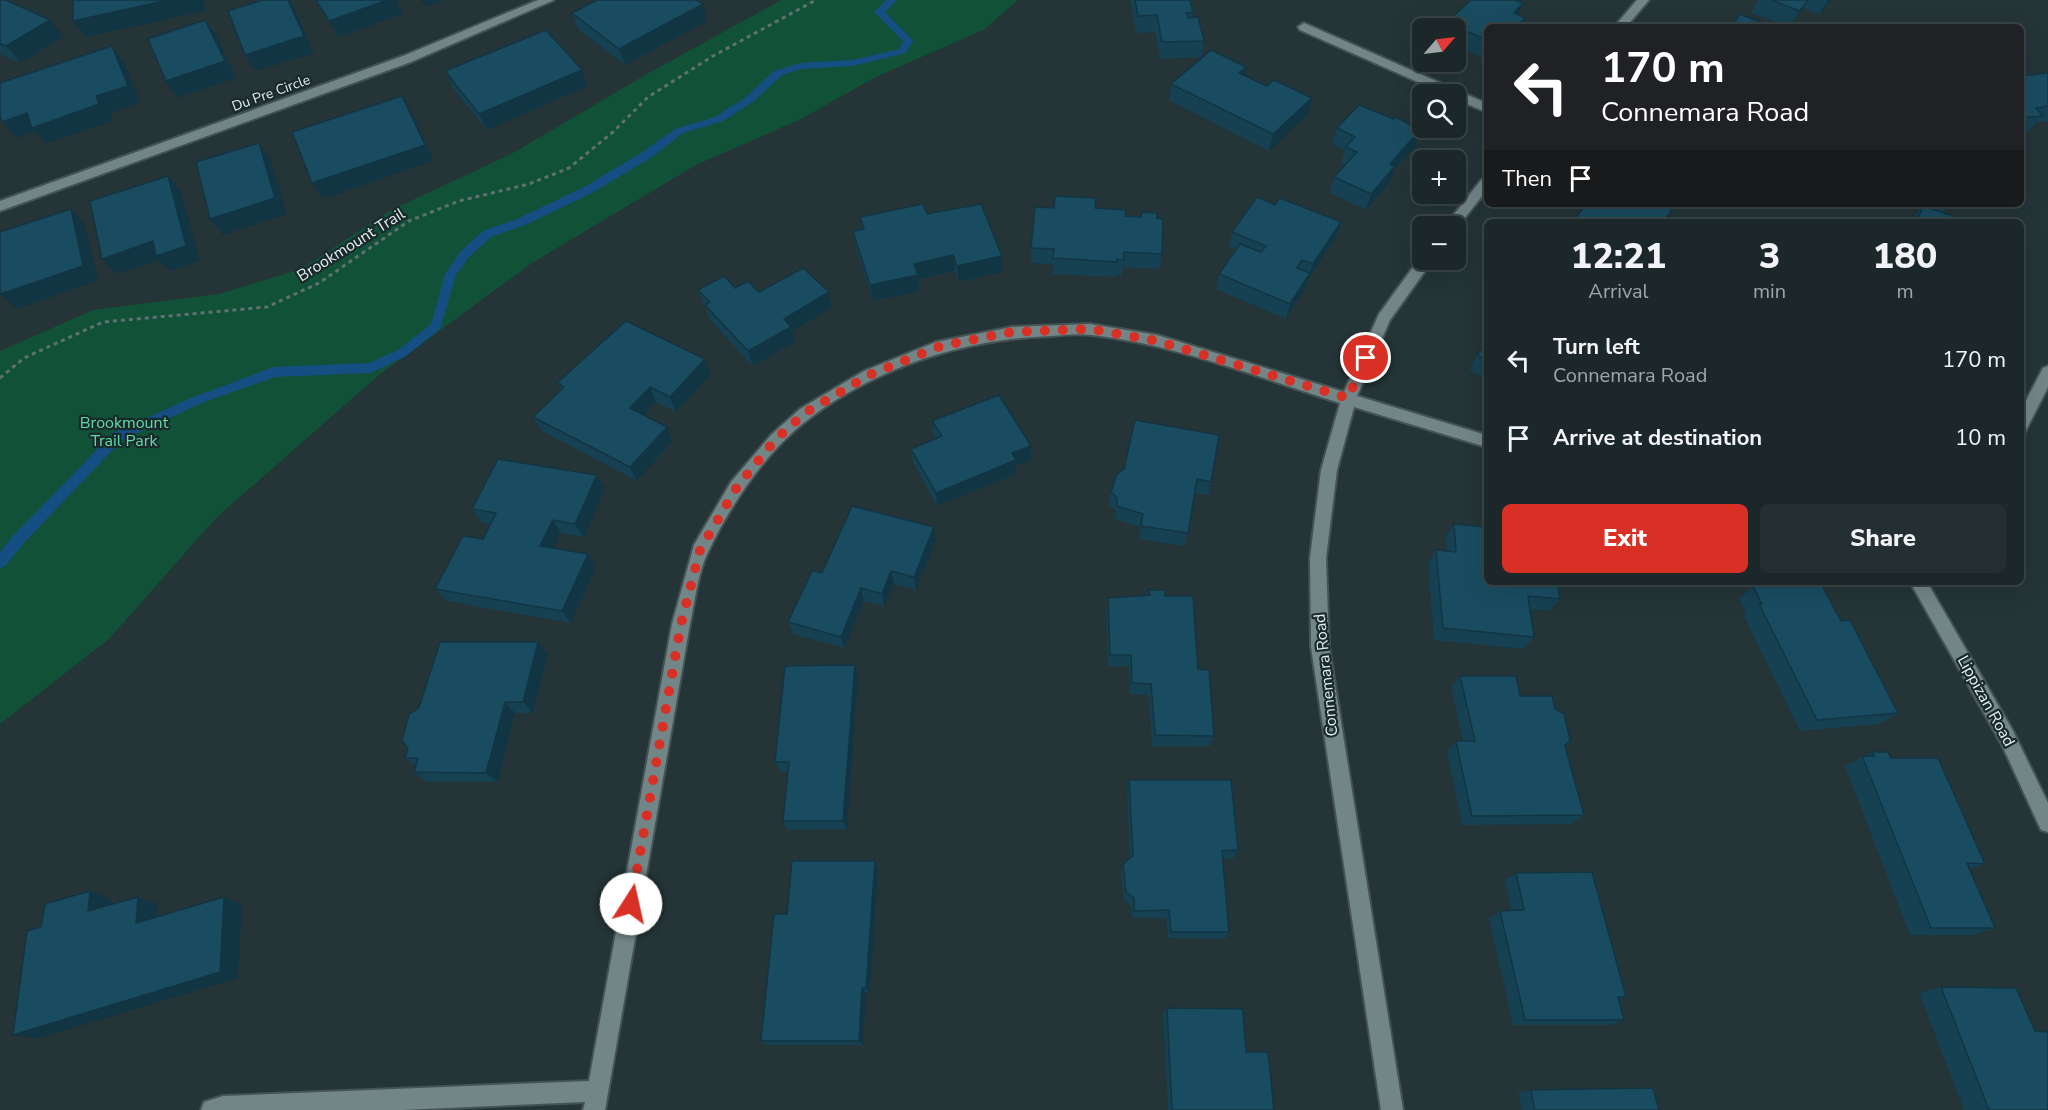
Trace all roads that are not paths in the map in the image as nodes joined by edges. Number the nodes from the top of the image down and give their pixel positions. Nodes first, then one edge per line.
1 (548, 0) edge
2 (1643, 0) edge
3 (1623, 24) edge
4 (1304, 27) dead end
5 (1484, 107) edge
6 (1484, 185) edge
7 (0, 206) edge
8 (1458, 216) edge
9 (1419, 270) edge
10 (2048, 372) edge
11 (1348, 398) junction
12 (2024, 420) edge
13 (1484, 440) edge
14 (1920, 585) edge
15 (2048, 822) edge
16 (595, 1100) edge
17 (212, 1110) edge
18 (1392, 1110) edge

1 - 7 street, Du Pre Circle
2 - 3 street
4 - 5 street
6 - 8 street
9 - 11 street, Connemara Road
10 - 12 street
11 - 13 street
11 - 16 street
11 - 18 street, Connemara Road
14 - 15 street, Lippizan Road
16 - 17 street

